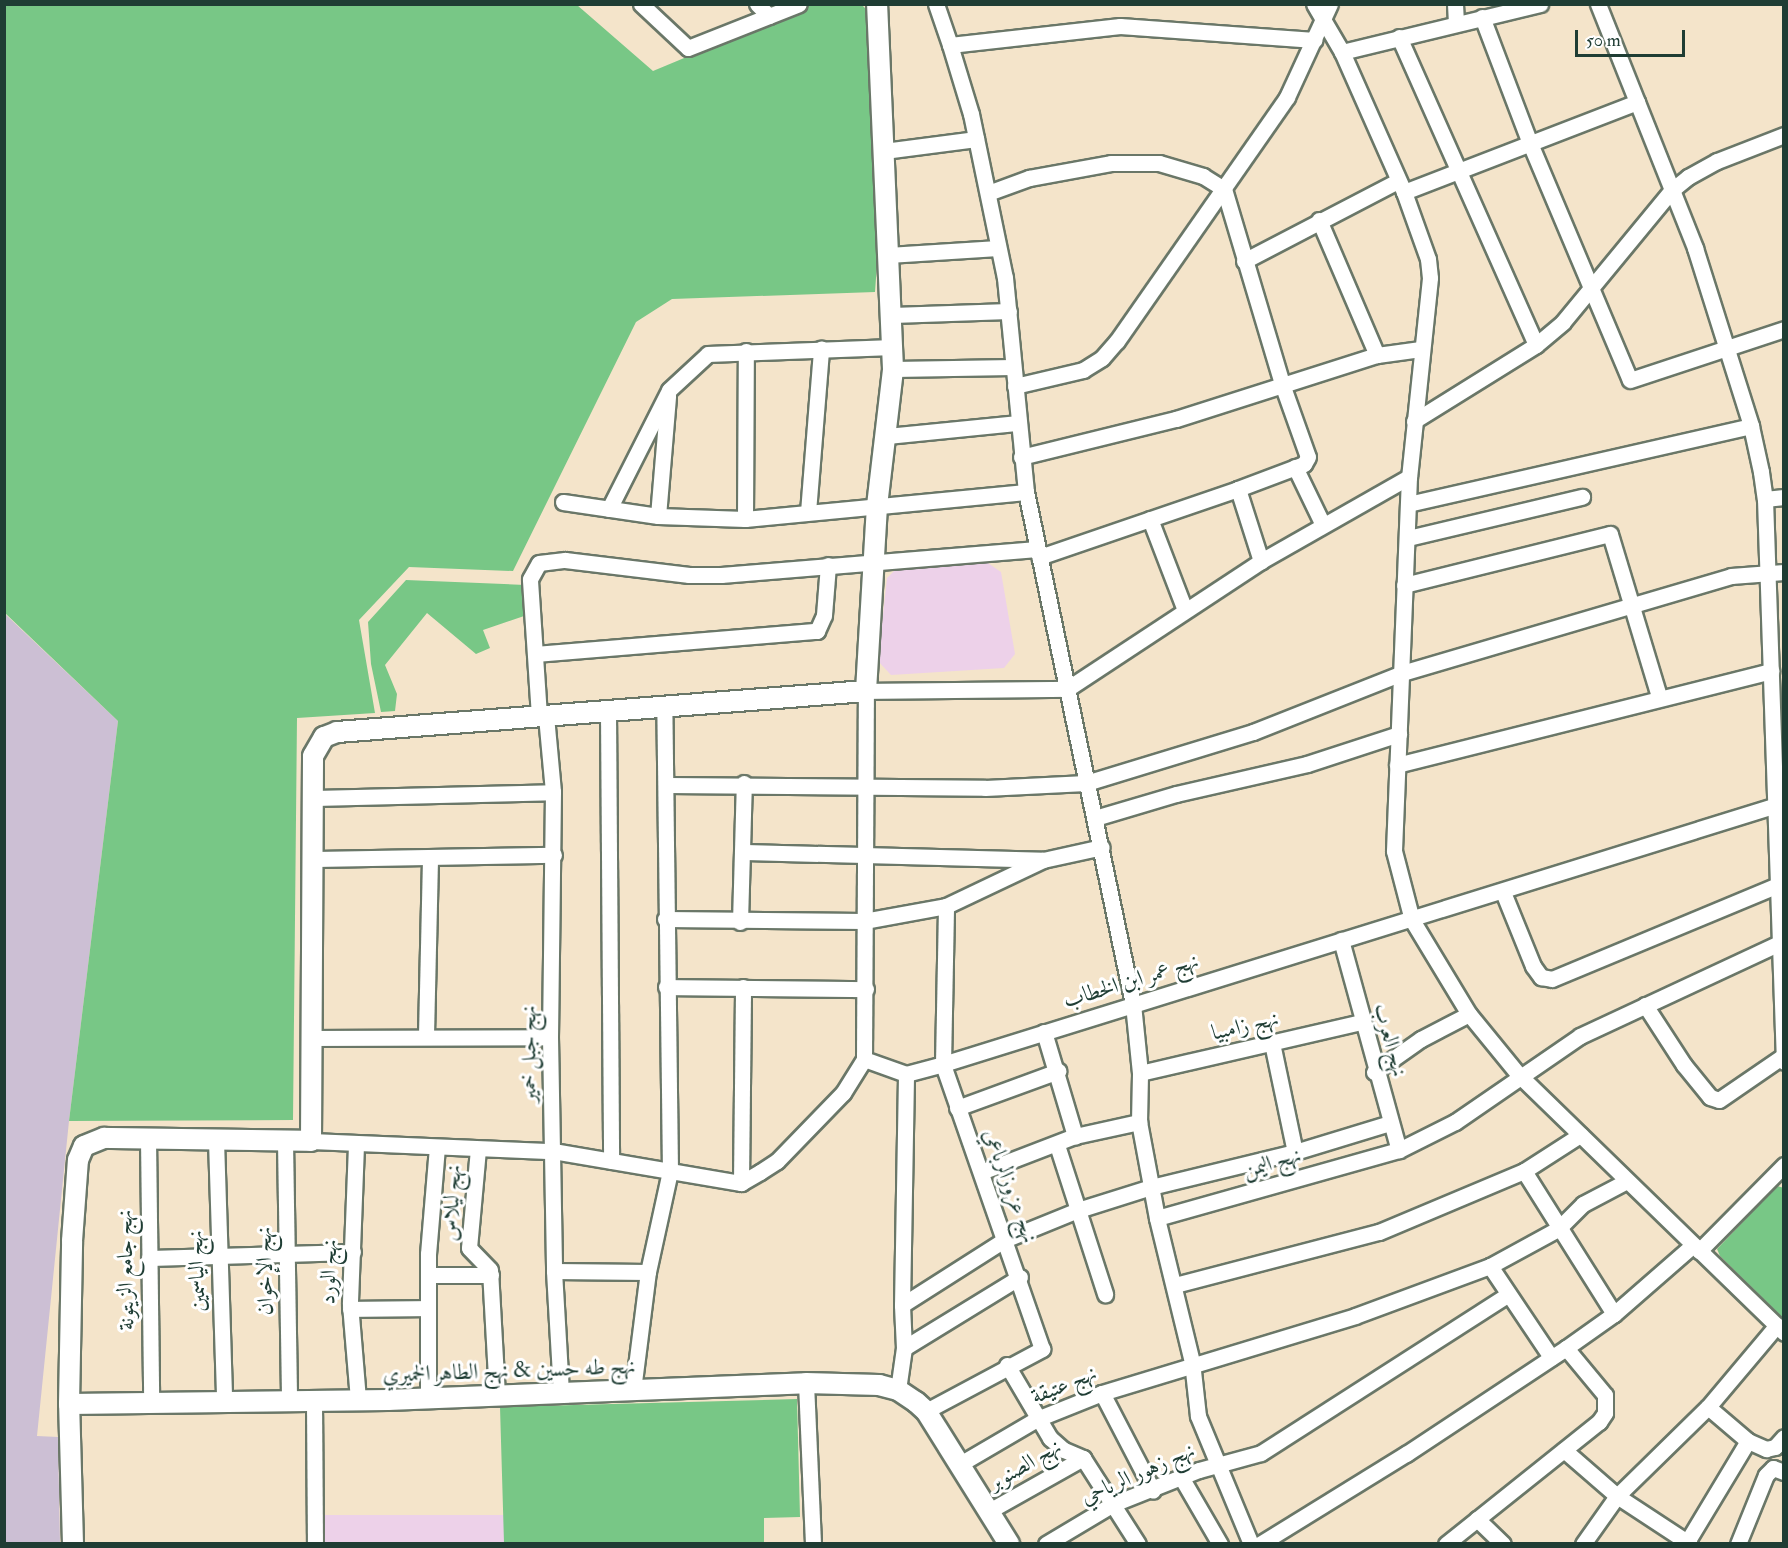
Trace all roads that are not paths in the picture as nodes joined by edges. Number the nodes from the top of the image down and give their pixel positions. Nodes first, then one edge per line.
1 (641, 4) edge
2 (757, 4) edge
3 (799, 4) edge
4 (877, 4) edge
5 (936, 4) edge
6 (1314, 4) edge
7 (1455, 4) edge
8 (1540, 4) edge
9 (1598, 4) edge
10 (1327, 12) edge
11 (769, 16) junction
12 (1482, 17) junction
13 (1456, 23) junction
14 (1399, 38) junction
15 (1314, 40) junction
16 (950, 45) junction
17 (1342, 52) junction
18 (1637, 102) junction
19 (1784, 135) edge
20 (976, 139) junction
21 (1529, 141) junction
22 (884, 151) junction
23 (1459, 172) junction
24 (1401, 187) junction
25 (1224, 189) junction
26 (1672, 189) junction
27 (988, 193) junction
28 (1319, 220) junction
29 (998, 248) junction
30 (888, 255) junction
31 (1244, 261) junction
32 (1591, 287) junction
33 (1009, 311) junction
34 (892, 315) junction
35 (1784, 329) edge
36 (1536, 345) junction
37 (892, 347) junction
38 (1726, 348) junction
39 (821, 349) junction
40 (1421, 349) junction
41 (746, 351) junction
42 (1377, 355) junction
43 (1012, 367) junction
44 (892, 369) junction
45 (1282, 384) junction
46 (1015, 386) junction
47 (669, 390) junction
48 (1414, 421) junction
49 (1018, 423) junction
50 (1751, 426) junction
51 (887, 436) junction
52 (1021, 457) junction
53 (1295, 466) junction
54 (1409, 477) junction
55 (1238, 489) junction
56 (1026, 492) junction
57 (1582, 497) dead end
58 (1784, 497) edge
59 (1766, 499) junction
60 (563, 502) dead end
61 (1408, 504) junction
62 (877, 506) junction
63 (609, 509) junction
64 (808, 512) junction
65 (658, 516) junction
66 (745, 519) junction
67 (1150, 519) junction
68 (1323, 525) junction
69 (1408, 538) junction
70 (1038, 553) junction
71 (875, 561) junction
72 (1261, 561) junction
73 (828, 565) junction
74 (1784, 572) edge
75 (1768, 574) junction
76 (1404, 585) junction
77 (1631, 606) junction
78 (1185, 610) junction
79 (1777, 650) edge
80 (535, 654) junction
81 (1771, 671) junction
82 (1402, 673) junction
83 (1067, 689) junction
84 (866, 691) junction
85 (1659, 696) junction
86 (664, 707) junction
87 (608, 711) junction
88 (543, 716) junction
89 (1399, 734) junction
90 (1397, 765) junction
91 (744, 783) junction
92 (1086, 783) junction
93 (667, 785) junction
94 (867, 786) junction
95 (553, 792) junction
96 (314, 798) junction
97 (1779, 804) edge
98 (1095, 818) junction
99 (1102, 846) junction
100 (745, 852) junction
101 (868, 853) junction
102 (554, 855) junction
103 (430, 858) junction
104 (315, 859) junction
105 (1042, 860) junction
106 (1778, 885) junction
107 (1503, 892) junction
108 (946, 906) junction
109 (665, 919) junction
110 (1412, 920) junction
111 (864, 921) junction
112 (740, 922) junction
113 (1341, 940) junction
114 (1779, 944) junction
115 (666, 987) junction
116 (743, 987) junction
117 (866, 989) junction
118 (1133, 1004) junction
119 (1645, 1005) junction
120 (1469, 1014) junction
121 (1361, 1022) junction
122 (1044, 1032) junction
123 (426, 1035) junction
124 (550, 1037) junction
125 (313, 1038) junction
126 (1272, 1043) junction
127 (1783, 1056) edge
128 (864, 1059) junction
129 (1784, 1062) edge
130 (943, 1064) junction
131 (1058, 1071) junction
132 (1374, 1072) junction
133 (1140, 1073) junction
134 (906, 1074) junction
135 (1519, 1075) junction
136 (957, 1108) junction
137 (1139, 1122) junction
138 (1390, 1123) junction
139 (1580, 1135) junction
140 (1075, 1136) junction
141 (148, 1138) junction
142 (216, 1140) junction
143 (285, 1141) junction
144 (310, 1141) junction
145 (356, 1145) junction
146 (1058, 1145) junction
147 (437, 1147) junction
148 (478, 1149) junction
149 (1399, 1150) junction
150 (553, 1151) junction
151 (1295, 1152) junction
152 (611, 1161) junction
153 (1782, 1168) edge
154 (670, 1171) junction
155 (1524, 1171) junction
156 (981, 1172) junction
157 (1625, 1182) junction
158 (741, 1183) junction
159 (1151, 1187) junction
160 (1078, 1210) junction
161 (1157, 1218) junction
162 (1558, 1229) junction
163 (1004, 1240) junction
164 (1696, 1248) junction
165 (286, 1251) junction
166 (353, 1251) junction
167 (219, 1255) junction
168 (149, 1258) junction
169 (1490, 1266) junction
170 (554, 1271) junction
171 (648, 1272) junction
172 (428, 1275) junction
173 (491, 1275) junction
174 (1020, 1277) junction
175 (1175, 1285) junction
176 (1105, 1294) dead end
177 (1508, 1295) junction
178 (902, 1305) junction
179 (428, 1308) junction
180 (350, 1309) junction
181 (1614, 1314) junction
182 (1780, 1329) edge
183 (904, 1348) junction
184 (1566, 1348) junction
185 (1551, 1357) junction
186 (1192, 1362) junction
187 (1008, 1365) junction
188 (806, 1383) junction
189 (633, 1390) junction
190 (898, 1390) junction
191 (561, 1392) junction
192 (1102, 1393) junction
193 (497, 1395) junction
194 (428, 1398) junction
195 (288, 1400) junction
196 (358, 1400) junction
197 (224, 1401) junction
198 (314, 1401) junction
199 (151, 1402) junction
200 (69, 1404) junction
201 (1708, 1407) junction
202 (926, 1411) junction
203 (1036, 1419) junction
204 (1784, 1437) edge
205 (1748, 1441) junction
206 (1766, 1449) junction
207 (1564, 1450) junction
208 (1083, 1458) junction
209 (960, 1464) junction
210 (1216, 1465) junction
211 (1778, 1470) edge
212 (1180, 1477) junction
213 (1153, 1491) junction
214 (1617, 1496) junction
215 (1113, 1504) junction
216 (989, 1511) junction
217 (1477, 1519) junction
218 (1051, 1542) edge
219 (1689, 1543) edge
220 (73, 1544) edge
221 (315, 1544) edge
222 (813, 1544) edge
223 (1009, 1544) edge
224 (1138, 1544) edge
225 (1220, 1544) edge
226 (1251, 1544) edge
227 (1260, 1544) edge
228 (1446, 1544) edge
229 (1503, 1544) edge
230 (1583, 1544) edge
231 (1738, 1544) edge

1 - 11 street
2 - 11 street
3 - 11 street
4 - 22 street
5 - 16 street
6 - 10 street
7 - 13 street
8 - 12 street
9 - 18 street
10 - 15 street
10 - 17 street
12 - 13 street
12 - 21 street
13 - 14 street
14 - 17 street
14 - 23 street
15 - 16 street
15 - 25 street
16 - 20 street
17 - 24 street
18 - 21 street
18 - 26 street
19 - 26 street
20 - 22 street
20 - 27 street
21 - 23 street
21 - 32 street
22 - 30 street
23 - 24 street
23 - 36 street
24 - 28 street
24 - 40 street
25 - 27 street
25 - 31 street
25 - 46 street
26 - 32 street
26 - 38 street
27 - 29 street
28 - 31 street
28 - 42 street
29 - 30 street
29 - 33 street
30 - 34 street
31 - 45 street
32 - 36 street
32 - 38 street
33 - 34 street
33 - 43 street
34 - 37 street
35 - 38 street
36 - 48 street
37 - 39 street
37 - 44 street
38 - 50 street
39 - 41 street
39 - 64 street
40 - 42 street
40 - 48 street
41 - 47 street
41 - 66 street
42 - 45 street
43 - 44 street
43 - 46 street
44 - 51 street
45 - 52 street
45 - 53 street
46 - 49 street
47 - 63 street
47 - 65 street
48 - 54 street
49 - 51 street
49 - 52 street
50 - 59 street
50 - 61 street
51 - 62 street
52 - 56 street
53 - 55 street
53 - 68 street
54 - 61 street
54 - 68 street
55 - 67 street
55 - 72 street
56 - 62 street
56 - 70 street
57 - 69 street
58 - 59 street
59 - 75 street
60 - 63 street
61 - 69 street
62 - 64 street
62 - 71 street
63 - 65 street
64 - 66 street
65 - 66 street
67 - 70 street
67 - 78 street
68 - 72 street
69 - 76 street
70 - 71 street
70 - 83 street
71 - 73 street
71 - 84 street
72 - 78 street
73 - 80 street
73 - 80 street, نهج جبل خمير
74 - 75 street
75 - 77 street
75 - 79 street
76 - 77 street
76 - 82 street
77 - 82 street
77 - 85 street
78 - 83 street
79 - 81 street
80 - 88 street, نهج جبل خمير
81 - 85 street
81 - 97 street
82 - 89 street
82 - 92 street
83 - 84 street
83 - 92 street
84 - 86 street
84 - 94 street
85 - 90 street
86 - 87 street
86 - 93 street
87 - 88 street
87 - 152 street
88 - 95 street, نهج جبل خمير
88 - 96 street
89 - 90 street
89 - 98 street
90 - 110 street
91 - 93 street
91 - 94 street
91 - 100 street
92 - 94 street
92 - 98 street
93 - 109 street
94 - 101 street
95 - 96 street
95 - 102 street, نهج جبل خمير
96 - 104 street
97 - 106 street
97 - 107 street, نهج عمر ابن الخطاب
98 - 99 street
99 - 105 street
99 - 118 street
100 - 101 street
100 - 112 street
101 - 105 street
101 - 111 street
102 - 103 street
102 - 124 street, نهج جبل خمير
103 - 104 street
103 - 123 street
104 - 125 street
105 - 108 street
106 - 107 street
106 - 114 street
107 - 110 street, نهج عمر ابن الخطاب
108 - 111 street
108 - 130 street, نهج عزوزالرباعي
109 - 112 street
109 - 115 street
110 - 113 street, نهج عمر ابن الخطاب
110 - 120 street
111 - 112 street
111 - 117 street
113 - 118 street, نهج عمر ابن الخطاب
113 - 121 street, نهج العرب
114 - 119 street, نهج اليمن
114 - 127 street
115 - 116 street
115 - 154 street
116 - 117 street
116 - 158 street
117 - 128 street
118 - 122 street, نهج عمر ابن الخطاب
118 - 133 street
119 - 127 street
119 - 135 street, نهج اليمن
120 - 132 street
120 - 135 street
121 - 126 street, نهج زامبيا
121 - 132 street, نهج العرب
122 - 130 street, نهج عمر ابن الخطاب
122 - 131 street
123 - 124 street
123 - 125 street
124 - 150 street, نهج جبل خمير
125 - 144 street
126 - 133 street, نهج زامبيا
126 - 151 street
127 - 129 street
128 - 134 street
128 - 158 street
130 - 134 street, نهج عمر ابن الخطاب
130 - 136 street, نهج عزوزالرباعي
131 - 136 street
131 - 140 street
132 - 138 street, نهج العرب
133 - 137 street
134 - 178 street
135 - 139 street
135 - 149 street, نهج اليمن
136 - 156 street, نهج عزوزالرباعي
137 - 140 street
137 - 159 street
138 - 149 street, نهج العرب
138 - 151 street
139 - 155 street
139 - 157 street
140 - 146 street
141 - 142 street
141 - 168 street, نهج جامع الزيتونة
141 - 200 street
142 - 143 street
142 - 167 street, نهج الياسمين
143 - 144 street
143 - 165 street, نهج الإخوان
144 - 145 street
145 - 147 street
145 - 166 street, نهج الورد
146 - 156 street
146 - 160 street
147 - 148 street
147 - 172 street
148 - 150 street
148 - 173 street, نهج ليلاس
149 - 161 street, نهج اليمن
150 - 152 street
150 - 170 street, نهج جبل خمير
151 - 159 street
152 - 154 street
153 - 164 street
154 - 158 street
154 - 171 street
155 - 162 street
155 - 175 street
156 - 163 street, نهج عزوزالرباعي
157 - 162 street, نهج عتيقة
157 - 164 street
159 - 160 street
159 - 161 street
160 - 163 street
160 - 176 street
161 - 175 street
162 - 169 street, نهج عتيقة
162 - 181 street
163 - 174 street, نهج عزوزالرباعي
163 - 178 street
164 - 181 street
164 - 182 street
165 - 166 street
165 - 167 street
165 - 195 street, نهج الإخوان
166 - 180 street, نهج الورد
167 - 168 street
167 - 197 street, نهج الياسمين
168 - 199 street, نهج جامع الزيتونة
169 - 177 street
169 - 186 street, نهج عتيقة
170 - 171 street
170 - 191 street, نهج جبل خمير
171 - 189 street
172 - 173 street
172 - 179 street
173 - 193 street
174 - 183 street
174 - 187 street, نهج عزوزالرباعي
175 - 186 street
177 - 185 street
177 - 210 street, نهج زهور الرياحي
178 - 183 street
179 - 180 street
179 - 194 street
180 - 196 street, نهج الورد
181 - 184 street
182 - 201 street
183 - 190 street
184 - 185 street
184 - 207 street
185 - 227 street
186 - 192 street, نهج عتيقة
186 - 210 street
187 - 202 street, نهج عزوزالرباعي
187 - 203 street
188 - 189 street, نهج طه حسين & نهج الطاهر الخميري
188 - 190 street, نهج طه حسين & نهج الطاهر الخميري
188 - 222 street
189 - 191 street, نهج طه حسين & نهج الطاهر الخميري
190 - 202 street, نهج طه حسين & نهج الطاهر الخميري
191 - 193 street, نهج طه حسين & نهج الطاهر الخميري
192 - 203 street, نهج عتيقة
192 - 213 street
193 - 194 street, نهج طه حسين & نهج الطاهر الخميري
194 - 196 street, نهج طه حسين & نهج الطاهر الخميري
195 - 197 street, نهج طه حسين & نهج الطاهر الخميري
195 - 198 street, نهج طه حسين & نهج الطاهر الخميري
196 - 198 street, نهج طه حسين & نهج الطاهر الخميري
197 - 199 street, نهج طه حسين & نهج الطاهر الخميري
198 - 221 street
199 - 200 street, نهج طه حسين & نهج الطاهر الخميري
200 - 220 street
201 - 205 street
201 - 214 street
202 - 209 street, نهج طه حسين & نهج الطاهر الخميري
203 - 208 street
203 - 209 street, نهج عتيقة
204 - 206 street
205 - 206 street
205 - 219 street
206 - 211 street
207 - 214 street
207 - 217 street
208 - 215 street
208 - 216 street, نهج الصنوبر
209 - 216 street, نهج طه حسين & نهج الطاهر الخميري
210 - 212 street, نهج زهور الرياحي
210 - 226 street
211 - 231 street
212 - 213 street, نهج زهور الرياحي
212 - 225 street
213 - 215 street, نهج زهور الرياحي
214 - 219 street
214 - 230 street
215 - 218 street, نهج زهور الرياحي
215 - 224 street
216 - 223 street, نهج طه حسين & نهج الطاهر الخميري
217 - 228 street
217 - 229 street

